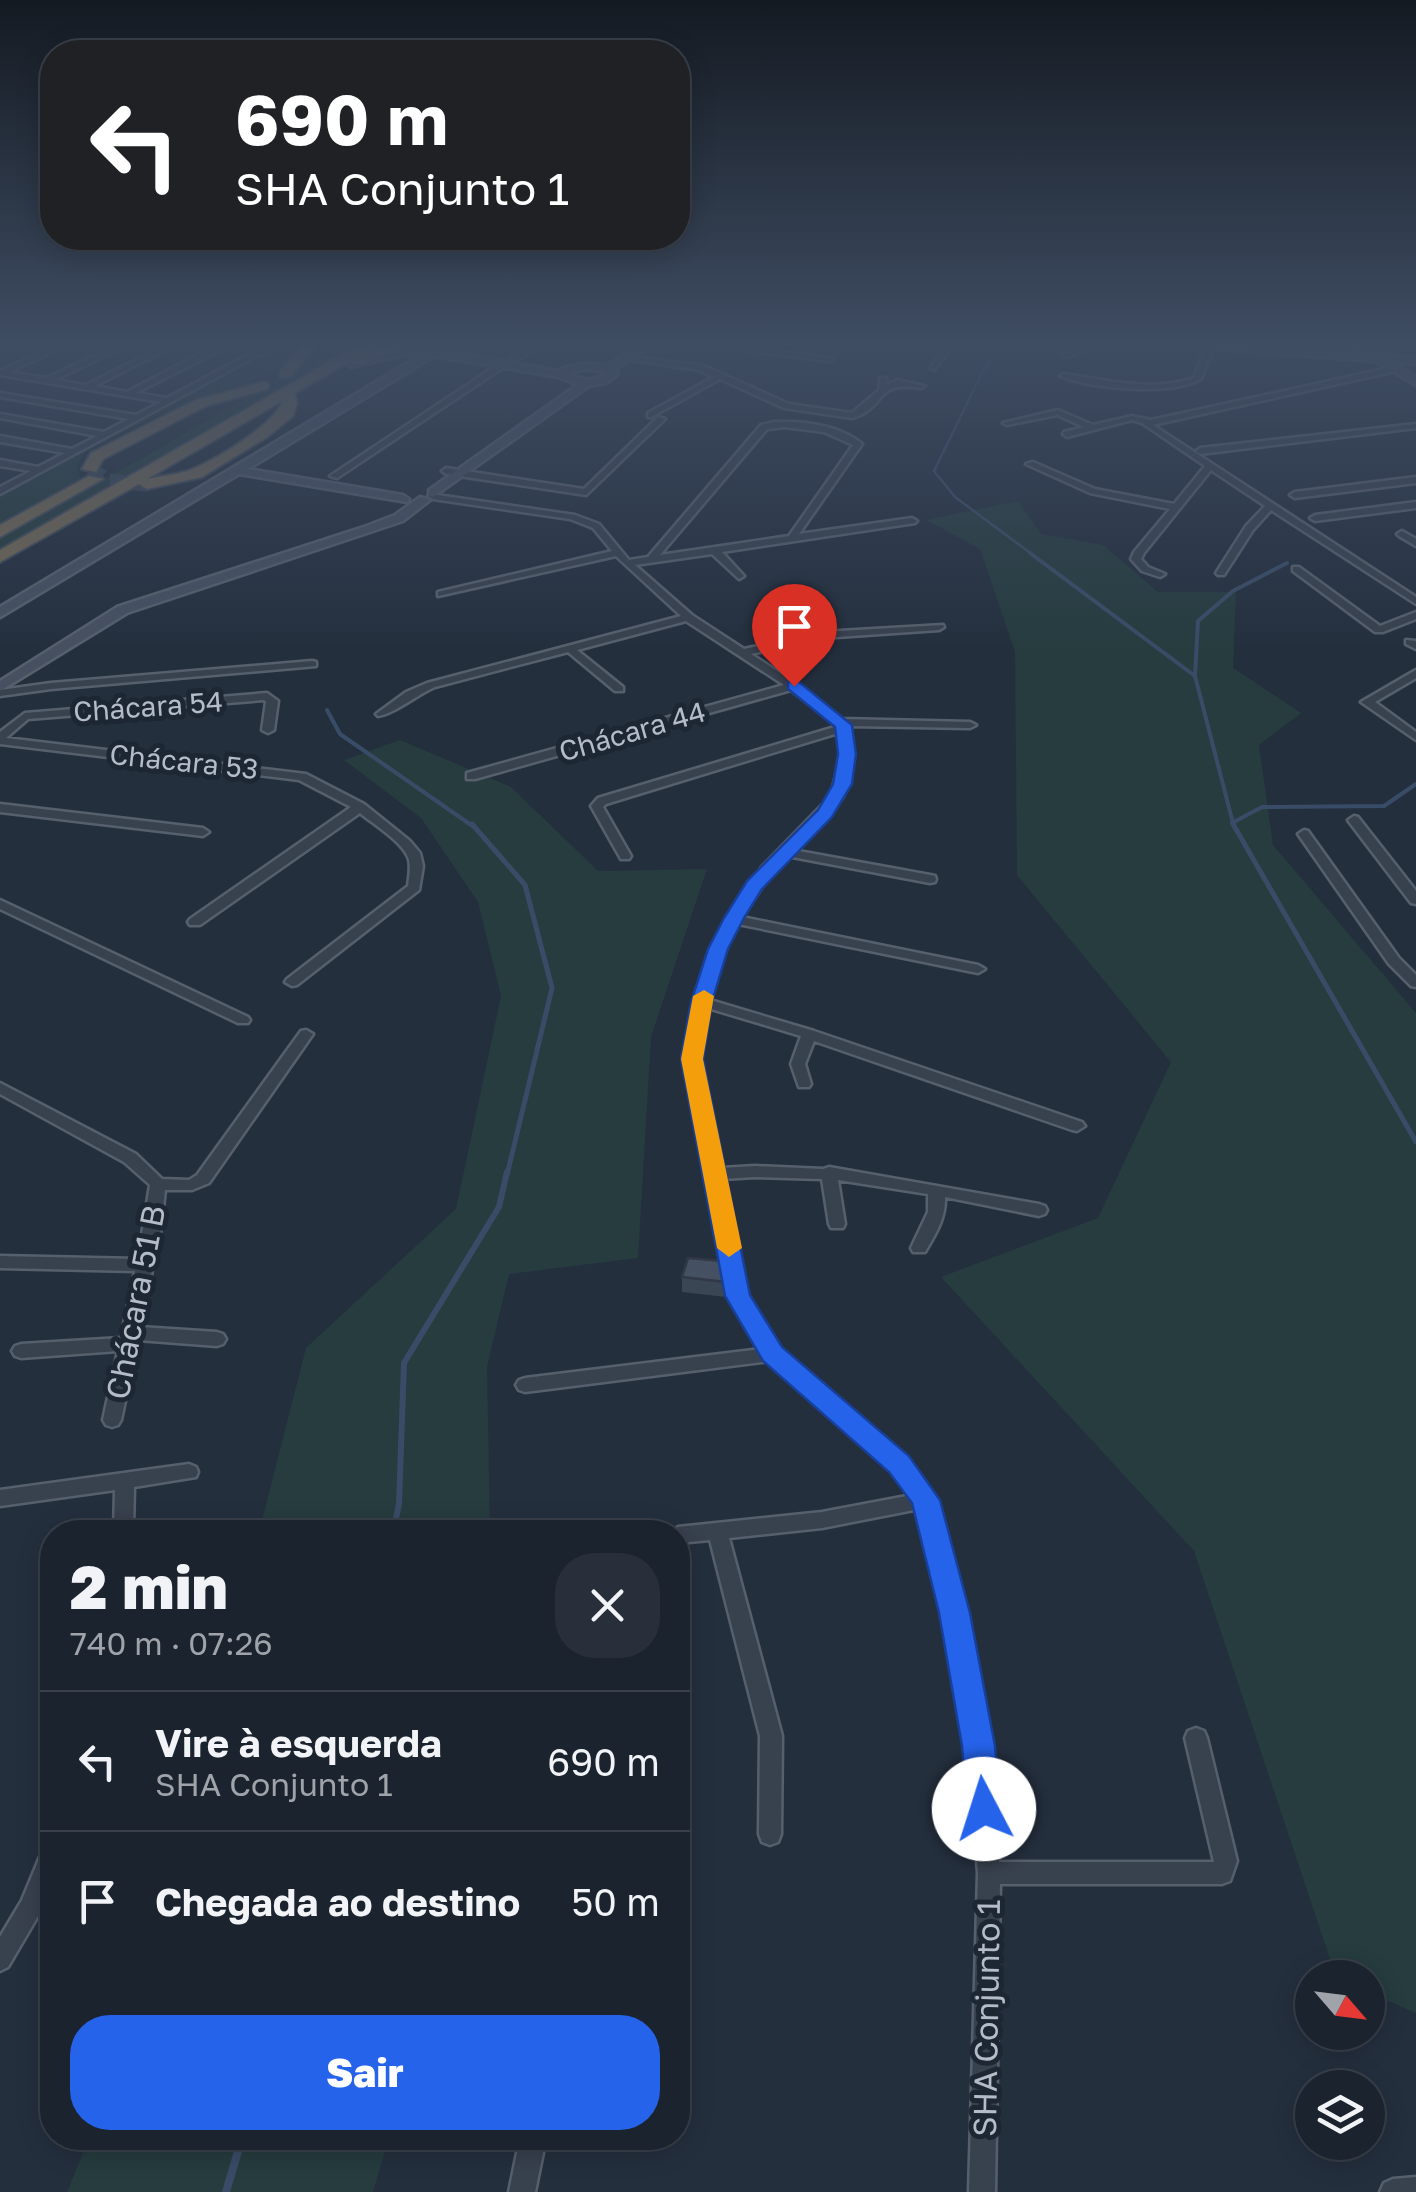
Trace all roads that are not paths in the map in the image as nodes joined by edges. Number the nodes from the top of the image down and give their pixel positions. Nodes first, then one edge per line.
1 (30, 444) edge
2 (89, 444) edge
3 (119, 444) edge
4 (158, 444) edge
5 (197, 444) edge
6 (244, 444) edge
7 (279, 444) edge
8 (382, 444) edge
9 (482, 444) edge
10 (501, 444) edge
11 (631, 444) edge
12 (749, 444) edge
13 (856, 444) edge
14 (1174, 444) edge
15 (1258, 444) edge
16 (1200, 451) dead end
17 (74, 452) junction
18 (135, 457) tunnel mouth
19 (465, 457) junction
20 (480, 460) junction
21 (250, 462) junction
22 (0, 464) edge
23 (1030, 464) dead end
24 (119, 466) dead end
25 (274, 466) junction
26 (1209, 467) junction
27 (39, 470) junction
28 (90, 470) dead end
29 (236, 470) junction
30 (446, 471) junction
31 (462, 473) junction
32 (260, 474) junction
33 (334, 476) junction
34 (1416, 480) edge
35 (148, 484) tunnel mouth
36 (0, 491) edge
37 (412, 494) junction
38 (1294, 495) dead end
39 (1416, 504) edge
40 (1174, 506) junction
41 (1270, 506) junction
42 (1315, 518) dead end
43 (912, 521) dead end
44 (0, 532) edge
45 (1402, 534) dead end
46 (792, 538) junction
47 (1416, 542) edge
48 (714, 550) junction
49 (618, 553) junction
50 (0, 556) edge
51 (651, 560) junction
52 (627, 563) junction
53 (1296, 569) dead end
54 (1160, 574) dead end
55 (1222, 574) dead end
56 (739, 576) dead end
57 (442, 594) dead end
58 (1416, 601) edge
59 (117, 606) junction
60 (0, 613) edge
61 (1416, 615) edge
62 (688, 617) junction
63 (939, 628) dead end
64 (569, 648) junction
65 (741, 654) junction
66 (312, 664) dead end
67 (0, 674) edge
68 (1415, 675) edge
69 (794, 686) junction
70 (618, 689) dead end
71 (0, 690) edge
72 (382, 714) dead end
73 (970, 724) dead end
74 (842, 725) junction
75 (268, 730) dead end
76 (1416, 736) edge
77 (0, 739) edge
78 (472, 776) dead end
79 (360, 807) junction
80 (0, 808) edge
81 (1354, 820) dead end
82 (204, 832) dead end
83 (1304, 834) dead end
84 (785, 852) junction
85 (624, 856) dead end
86 (930, 878) dead end
87 (1416, 900) edge
88 (0, 904) edge
89 (734, 918) junction
90 (195, 922) dead end
91 (978, 969) dead end
92 (292, 982) dead end
93 (1416, 984) edge
94 (702, 1002) junction
95 (243, 1020) dead end
96 (306, 1034) dead end
97 (808, 1034) junction
98 (804, 1084) dead end
99 (0, 1088) edge
100 (1078, 1126) dead end
101 (830, 1172) junction
102 (714, 1174) junction
103 (158, 1184) junction
104 (935, 1190) junction
105 (1039, 1210) dead end
106 (837, 1224) dead end
107 (918, 1248) dead end
108 (0, 1262) edge
109 (145, 1264) junction
110 (129, 1338) junction
111 (217, 1339) dead end
112 (21, 1351) dead end
113 (773, 1354) junction
114 (524, 1385) dead end
115 (112, 1420) dead end
116 (189, 1472) dead end
117 (124, 1481) junction
118 (0, 1498) edge
119 (926, 1500) junction
120 (124, 1520) edge
121 (718, 1532) junction
122 (690, 1535) edge
123 (1196, 1738) dead end
124 (770, 1834) dead end
125 (989, 1873) junction
126 (40, 1884) edge
127 (0, 1959) edge
128 (531, 2150) edge
129 (1416, 2190) edge
130 (522, 2192) edge
131 (982, 2192) edge
132 (1392, 2192) edge

1 - 17 street
2 - 17 street
3 - 28 highway
4 - 18 highway
5 - 50 highway
6 - 35 highway
7 - 21 street
8 - 33 street
9 - 19 street
10 - 20 street
11 - 31 street
12 - 51 street
13 - 46 street
14 - 26 street
15 - 16 street
17 - 27 street
19 - 20 street
19 - 30 street
20 - 31 street
21 - 25 street
21 - 29 street
22 - 27 street
23 - 40 street
24 - 44 highway
25 - 32 street
25 - 33 street
26 - 40 street
26 - 41 street
27 - 36 street
29 - 32 street
29 - 60 street
30 - 31 street
30 - 37 street
31 - 37 street
32 - 37 street
33 - 37 street
34 - 38 street
37 - 49 street
37 - 59 street
39 - 42 street
40 - 54 street
41 - 55 street
41 - 58 street
43 - 46 street
45 - 47 street
46 - 48 street
48 - 51 street
48 - 56 street
49 - 52 street
49 - 57 street
51 - 52 street
52 - 62 street
53 - 61 street
59 - 67 street
59 - 71 street
62 - 64 street
62 - 65 street
63 - 65 street
64 - 70 street
64 - 72 street
65 - 69 street
66 - 71 street
68 - 76 street
69 - 74 street
69 - 78 street, Chácara 44
73 - 74 street
74 - 84 street, SHA Conjunto 1
74 - 85 street, Chácara 44
75 - 77 street, Chácara 54
77 - 79 street, Chácara 53
79 - 90 street
79 - 92 street, Chácara 53
80 - 82 street
81 - 87 street
83 - 93 street
84 - 86 street
84 - 89 street, SHA Conjunto 1
88 - 95 street
89 - 91 street
89 - 94 street, SHA Conjunto 1
94 - 97 street
94 - 102 street, SHA Conjunto 1
96 - 103 street
97 - 98 street
97 - 100 street
99 - 103 street
101 - 102 street
101 - 104 street
101 - 106 street
102 - 113 street, SHA Conjunto 1
103 - 109 street, Chácara 51 B
104 - 105 street
104 - 107 street
108 - 109 street
109 - 110 street, Chácara 51 B
110 - 111 street
110 - 112 street
110 - 115 street, Chácara 51 B
113 - 114 street
113 - 119 street, SHA Conjunto 1
116 - 117 street
117 - 118 street
117 - 120 street
119 - 121 street
119 - 125 street, SHA Conjunto 1
121 - 122 street
121 - 124 street
123 - 125 street
125 - 131 street, SHA Conjunto 1
126 - 127 street
128 - 130 street
129 - 132 street

